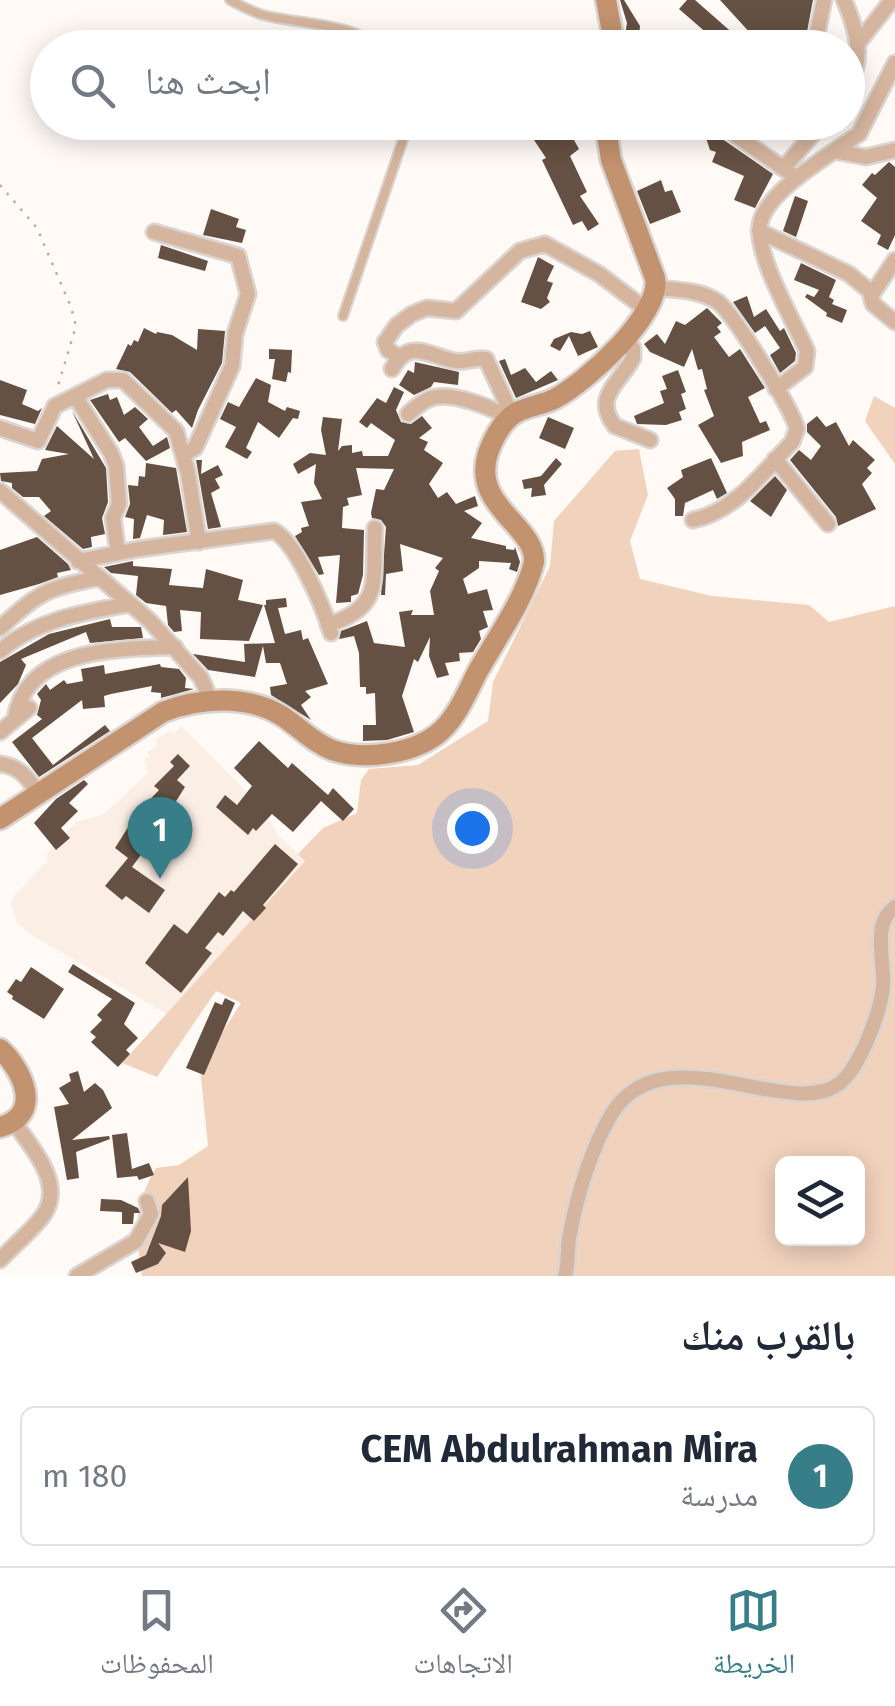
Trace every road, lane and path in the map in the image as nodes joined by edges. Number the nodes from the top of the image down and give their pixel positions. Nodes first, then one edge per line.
1 (230, 0) edge
2 (606, 0) edge
3 (824, 0) edge
4 (844, 0) edge
5 (892, 0) edge
6 (339, 30) edge
7 (612, 30) edge
8 (818, 30) edge
9 (855, 30) edge
10 (865, 34) edge
11 (895, 63) edge
12 (865, 124) edge
13 (403, 140) edge
14 (608, 140) edge
15 (742, 140) edge
16 (811, 140) edge
17 (851, 140) edge
18 (895, 150) edge
19 (834, 151) junction
20 (790, 173) junction
21 (0, 184) edge
22 (759, 231) junction
23 (154, 232) dead end
24 (895, 260) edge
25 (657, 288) junction
26 (872, 292) junction
27 (648, 311) junction
28 (343, 316) dead end
29 (895, 322) edge
30 (626, 338) junction
31 (776, 389) junction
32 (75, 396) junction
33 (52, 409) junction
34 (408, 414) dead end
35 (510, 417) junction
36 (0, 428) edge
37 (650, 440) dead end
38 (182, 456) junction
39 (775, 459) junction
40 (0, 491) edge
41 (694, 520) dead end
42 (828, 524) dead end
43 (375, 528) dead end
44 (199, 542) junction
45 (118, 553) junction
46 (78, 561) junction
47 (99, 578) junction
48 (132, 604) junction
49 (0, 628) edge
50 (176, 647) junction
51 (0, 651) edge
52 (211, 700) junction
53 (29, 708) dead end
54 (15, 719) junction
55 (0, 732) edge
56 (1, 760) edge
57 (36, 792) junction
58 (0, 819) edge
59 (895, 907) edge
60 (0, 1049) edge
61 (6, 1124) edge
62 (147, 1201) dead end
63 (0, 1260) edge
64 (77, 1276) edge
65 (565, 1276) edge

1 - 6 lane
2 - 7 main road
3 - 8 street
4 - 9 street
5 - 10 street
11 - 12 street
13 - 28 lane
14 - 25 main road
15 - 20 street
16 - 20 street
17 - 19 street
18 - 19 street
19 - 20 street
20 - 22 street
21 - 33 path
22 - 26 street
22 - 31 street
23 - 38 street
24 - 26 street
25 - 27 main road
25 - 31 street
26 - 29 street
27 - 30 main road
27 - 35 street
30 - 35 main road
30 - 37 street
31 - 39 street
32 - 33 street
32 - 38 street
32 - 45 street
33 - 36 street
34 - 35 street
35 - 52 main road
38 - 44 street
39 - 41 street
39 - 42 street
40 - 46 street
43 - 44 street
44 - 45 street
45 - 46 street
46 - 47 street
47 - 48 street
47 - 49 street
48 - 50 street
48 - 51 street
50 - 52 street
50 - 54 street
52 - 57 main road
53 - 54 street
54 - 55 street
56 - 57 street
57 - 58 main road
59 - 65 street
60 - 61 main road
61 - 63 street
62 - 64 street

